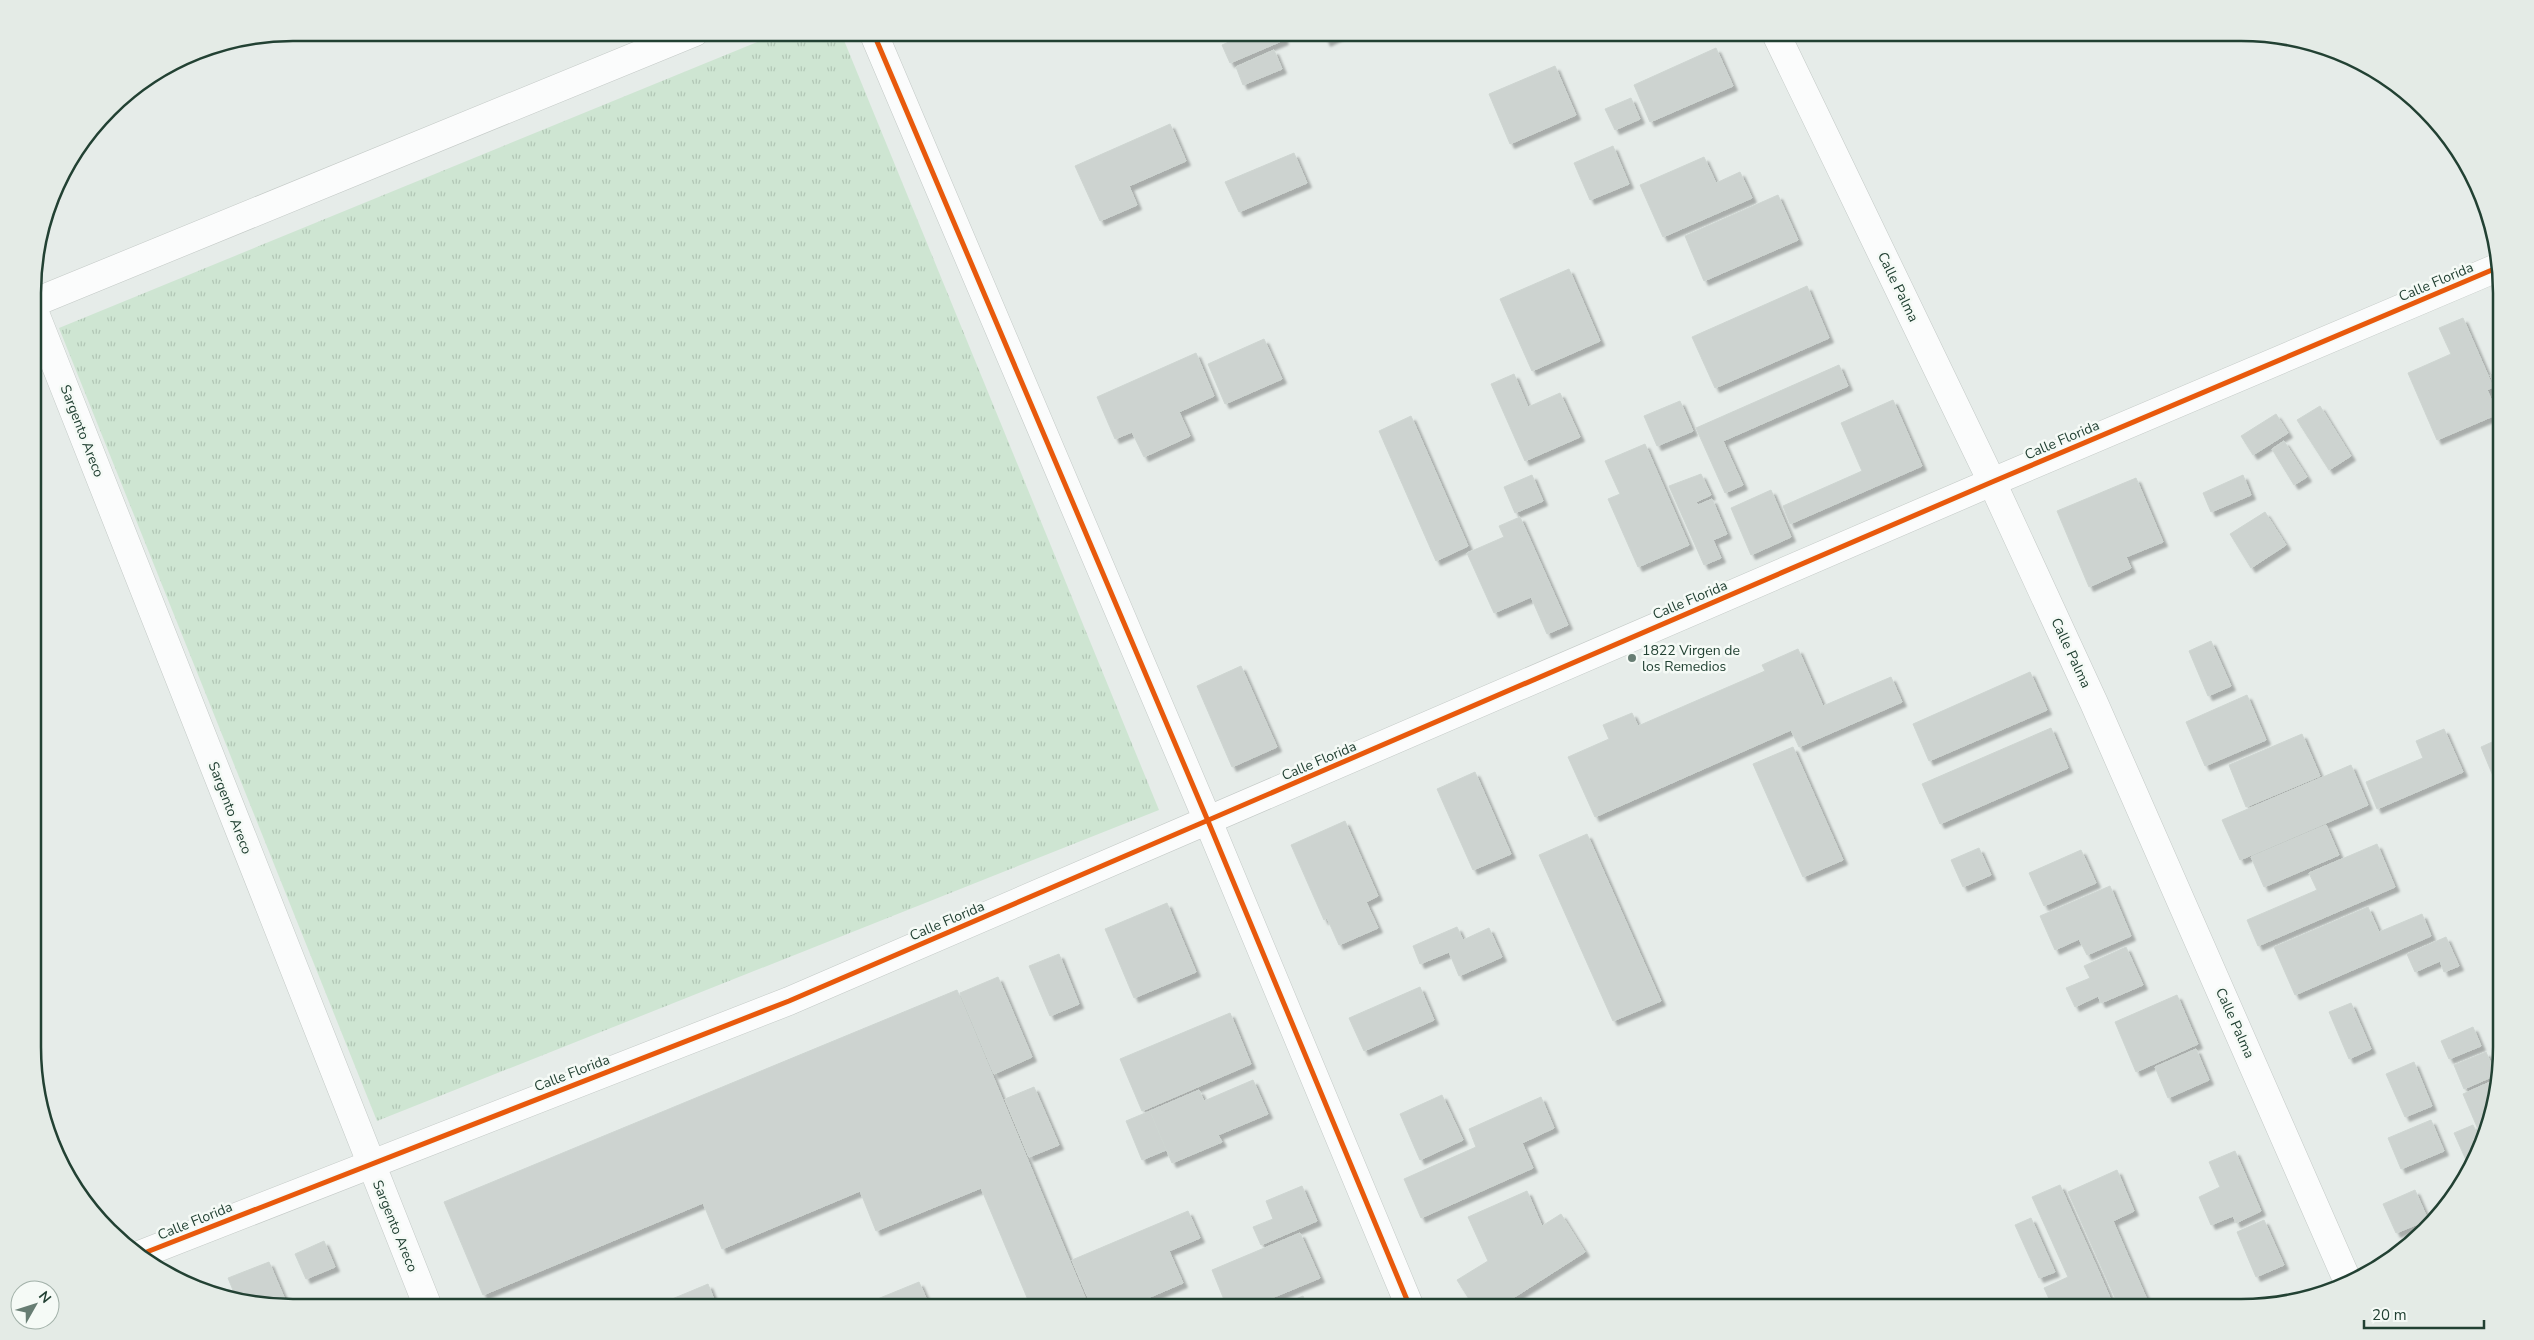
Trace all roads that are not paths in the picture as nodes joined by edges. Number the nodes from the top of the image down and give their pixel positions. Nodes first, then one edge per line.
1 (673, 41) edge
2 (877, 41) edge
3 (1779, 41) edge
4 (2492, 270) edge
5 (41, 300) edge
6 (41, 328) edge
7 (1992, 482) junction
8 (1208, 821) junction
9 (369, 1163) junction
10 (147, 1252) edge
11 (2345, 1276) edge
12 (424, 1299) edge
13 (1407, 1299) edge

1 - 5 street
2 - 8 street
3 - 7 street, Calle Palma
4 - 7 street, Calle Florida
6 - 9 street, Sargento Areco
7 - 8 street, Calle Florida
7 - 11 street, Calle Palma
8 - 9 street, Calle Florida
8 - 13 street
9 - 10 street, Calle Florida
9 - 12 street, Sargento Areco

